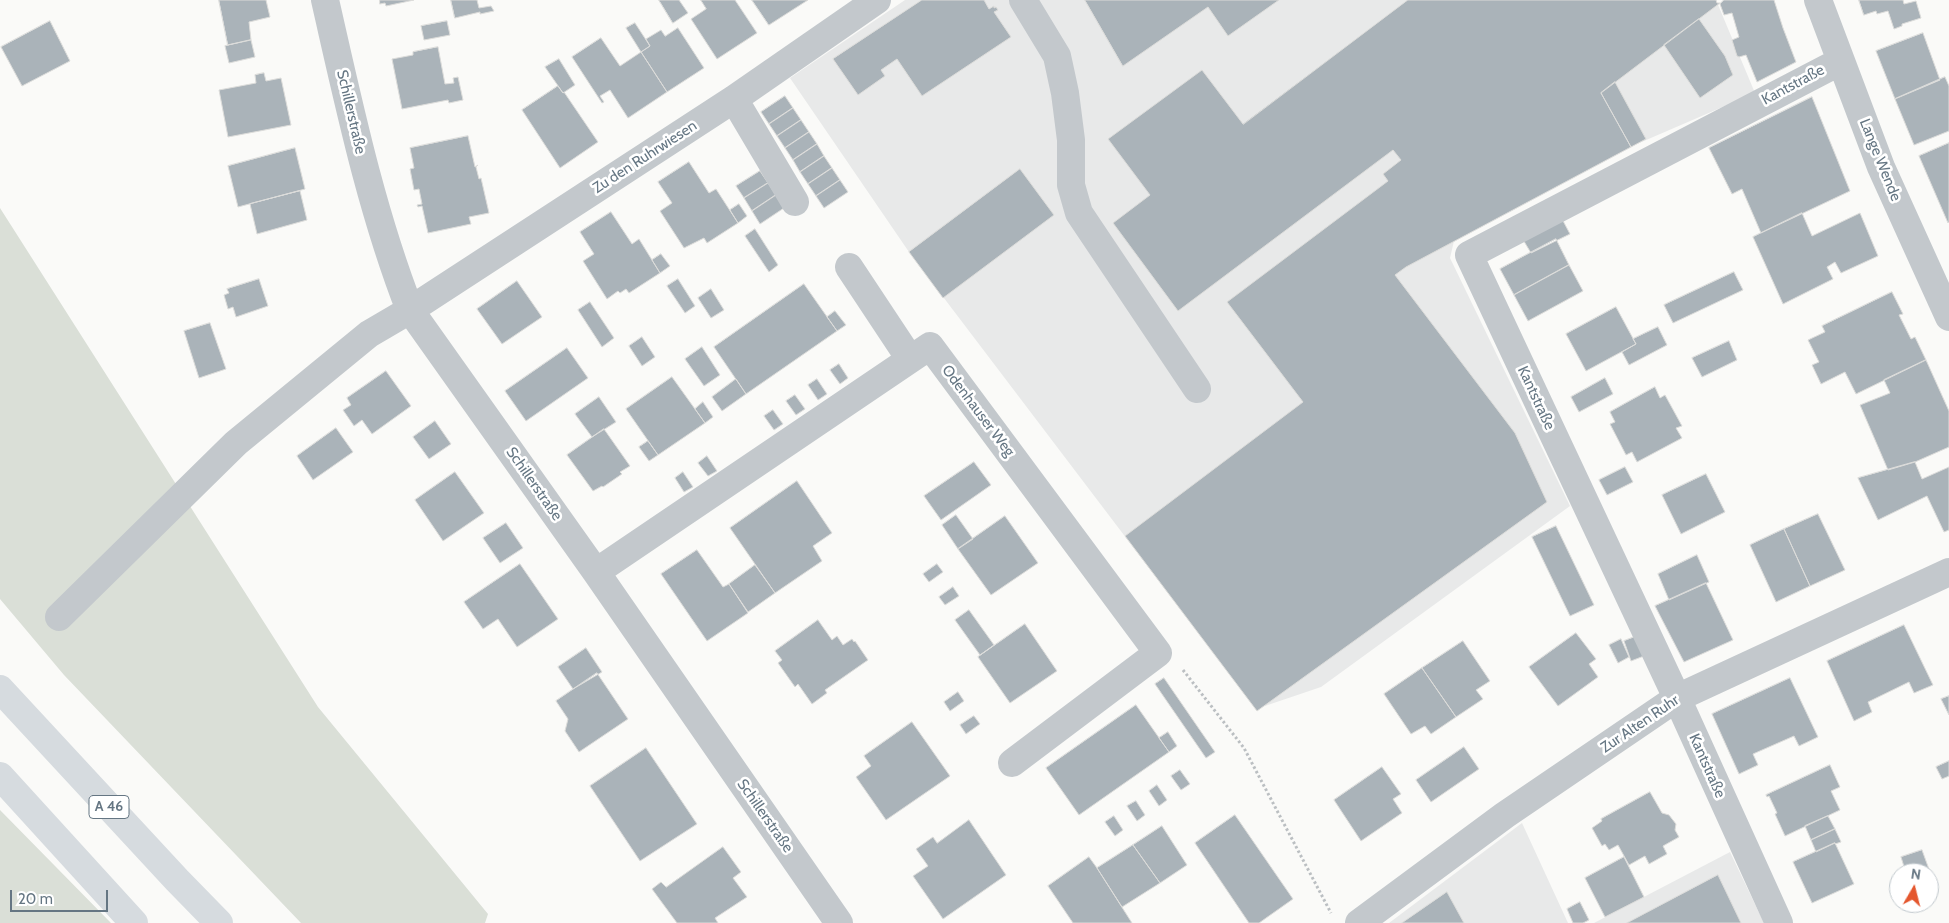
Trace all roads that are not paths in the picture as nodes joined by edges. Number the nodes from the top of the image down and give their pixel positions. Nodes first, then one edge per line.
1 (325, 0) edge
2 (877, 0) edge
3 (1023, 0) edge
4 (1818, 0) edge
5 (1841, 61) junction
6 (734, 99) junction
7 (795, 202) dead end
8 (850, 267) dead end
9 (410, 310) junction
10 (1949, 317) edge
11 (910, 359) junction
12 (1197, 389) dead end
13 (596, 572) junction
14 (1949, 572) edge
15 (59, 616) dead end
16 (0, 689) edge
17 (1677, 698) junction
18 (1012, 763) dead end
19 (0, 776) edge
20 (134, 923) edge
21 (220, 923) edge
22 (839, 923) edge
23 (1359, 923) edge
24 (1779, 923) edge

1 - 9 street, Schillerstraße
2 - 6 street, Zu den Ruhrwiesen
3 - 12 street
4 - 5 street, Lange Wende
5 - 10 street, Lange Wende
5 - 17 street, Kantstraße
6 - 7 street
6 - 9 street, Zu den Ruhrwiesen
8 - 11 street
9 - 13 street, Schillerstraße
9 - 15 street, Zu den Ruhrwiesen
11 - 13 street, Odenhauser Weg
11 - 18 street, Odenhauser Weg
13 - 22 street, Schillerstraße
14 - 17 street, Zur Alten Ruhr
16 - 21 highway, A 46
17 - 23 street, Zur Alten Ruhr
17 - 24 street, Kantstraße
19 - 20 highway

